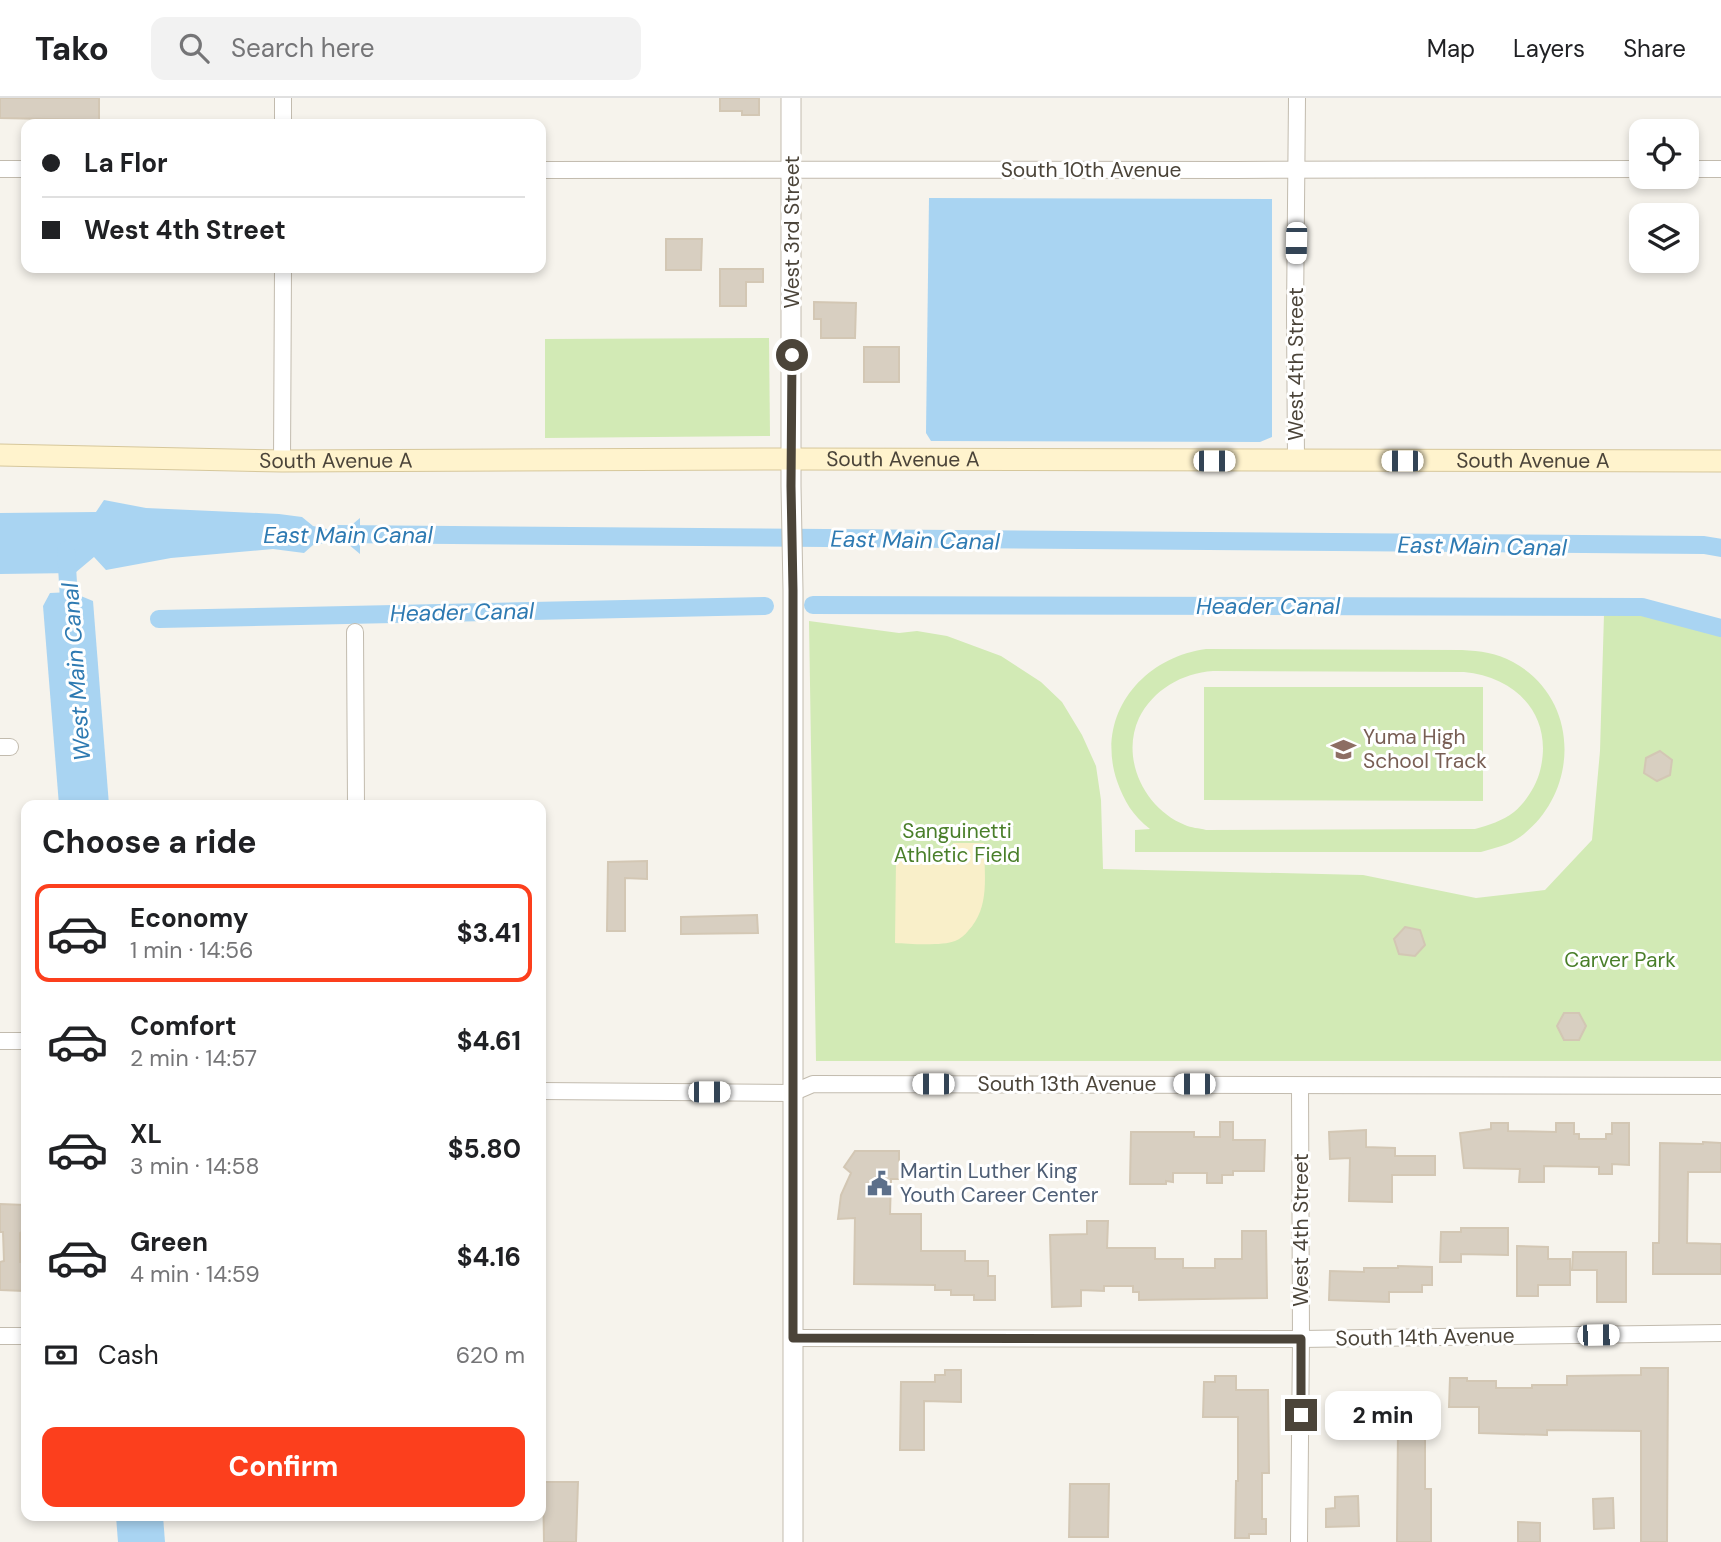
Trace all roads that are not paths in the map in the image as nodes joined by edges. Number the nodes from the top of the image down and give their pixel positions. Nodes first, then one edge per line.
1 (283, 98) edge
2 (792, 98) edge
3 (1297, 98) edge
4 (283, 119) edge
5 (0, 169) edge
6 (21, 169) edge
7 (1629, 169) edge
8 (1699, 169) edge
9 (1721, 169) edge
10 (546, 170) edge
11 (792, 170) junction
12 (1297, 171) junction
13 (282, 273) edge
14 (0, 456) edge
15 (792, 459) junction
16 (282, 461) junction
17 (1296, 461) junction
18 (1721, 461) edge
19 (355, 632) dead end
20 (356, 800) edge
21 (0, 1041) edge
22 (21, 1041) edge
23 (1300, 1086) junction
24 (1721, 1086) edge
25 (546, 1091) edge
26 (792, 1093) junction
27 (1721, 1333) edge
28 (0, 1336) edge
29 (21, 1336) edge
30 (793, 1338) junction
31 (1301, 1339) junction
32 (793, 1542) edge
33 (1299, 1542) edge

1 - 4 street
2 - 11 street, West 3rd Street
3 - 12 street, West 4th Street
5 - 6 street
7 - 12 street, South 10th Avenue
8 - 9 street
10 - 11 street, South 10th Avenue
11 - 12 street, South 10th Avenue
11 - 15 street, West 3rd Street
12 - 17 street, West 4th Street
13 - 16 street
14 - 16 main road, South Avenue A
15 - 16 main road, South Avenue A
15 - 17 main road, South Avenue A
15 - 26 street, West 3rd Street
17 - 18 main road, South Avenue A
19 - 20 street
21 - 22 street
23 - 24 street, South 13th Avenue
23 - 26 street, South 13th Avenue
23 - 31 street, West 4th Street
25 - 26 street, South 13th Avenue
26 - 30 street, West 3rd Street
27 - 31 street, South 14th Avenue
28 - 29 street
30 - 31 street, South 14th Avenue
30 - 32 street, West 3rd Street
31 - 33 street, West 4th Street

